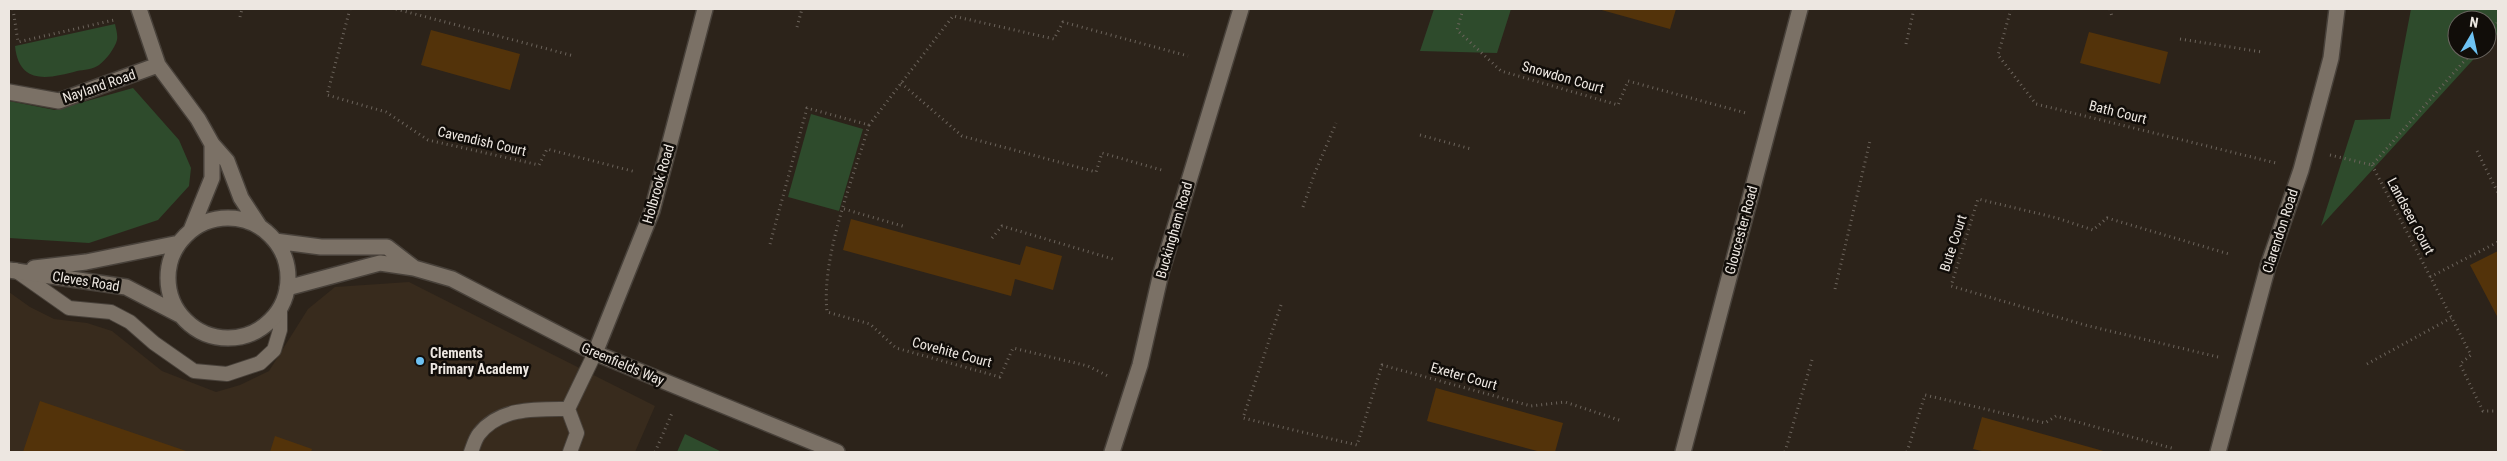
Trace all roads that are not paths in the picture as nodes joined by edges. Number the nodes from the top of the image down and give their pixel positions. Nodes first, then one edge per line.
1 (705, 9) edge
2 (1241, 9) edge
3 (1800, 9) edge
4 (2337, 9) edge
5 (139, 11) edge
6 (158, 65) junction
7 (9, 92) edge
8 (212, 144) junction
9 (260, 227) junction
10 (190, 230) junction
11 (275, 241) junction
12 (179, 243) junction
13 (414, 268) junction
14 (12, 270) edge
15 (287, 288) junction
16 (280, 308) junction
17 (180, 315) junction
18 (595, 354) junction
19 (568, 409) junction
20 (471, 452) edge
21 (570, 452) edge
22 (837, 452) edge
23 (1112, 452) edge
24 (1683, 452) edge
25 (2218, 452) edge

1 - 18 street, Holbrook Road
2 - 23 street, Buckingham Road
3 - 24 street, Gloucester Road
4 - 25 street, Clarendon Road
5 - 6 street
6 - 7 street, Nayland Road
6 - 8 street
8 - 9 street
8 - 10 street
9 - 10 street
9 - 11 street
10 - 12 street
11 - 13 street, Greenfields Way
11 - 15 street
12 - 14 street, Cleves Road
12 - 17 street
13 - 15 street, Greenfields Way
13 - 18 street, Greenfields Way
14 - 16 lane
14 - 17 street, Cleves Road
15 - 16 street
16 - 17 street
18 - 19 lane
18 - 22 street, Greenfields Way
19 - 20 lane
19 - 21 lane

